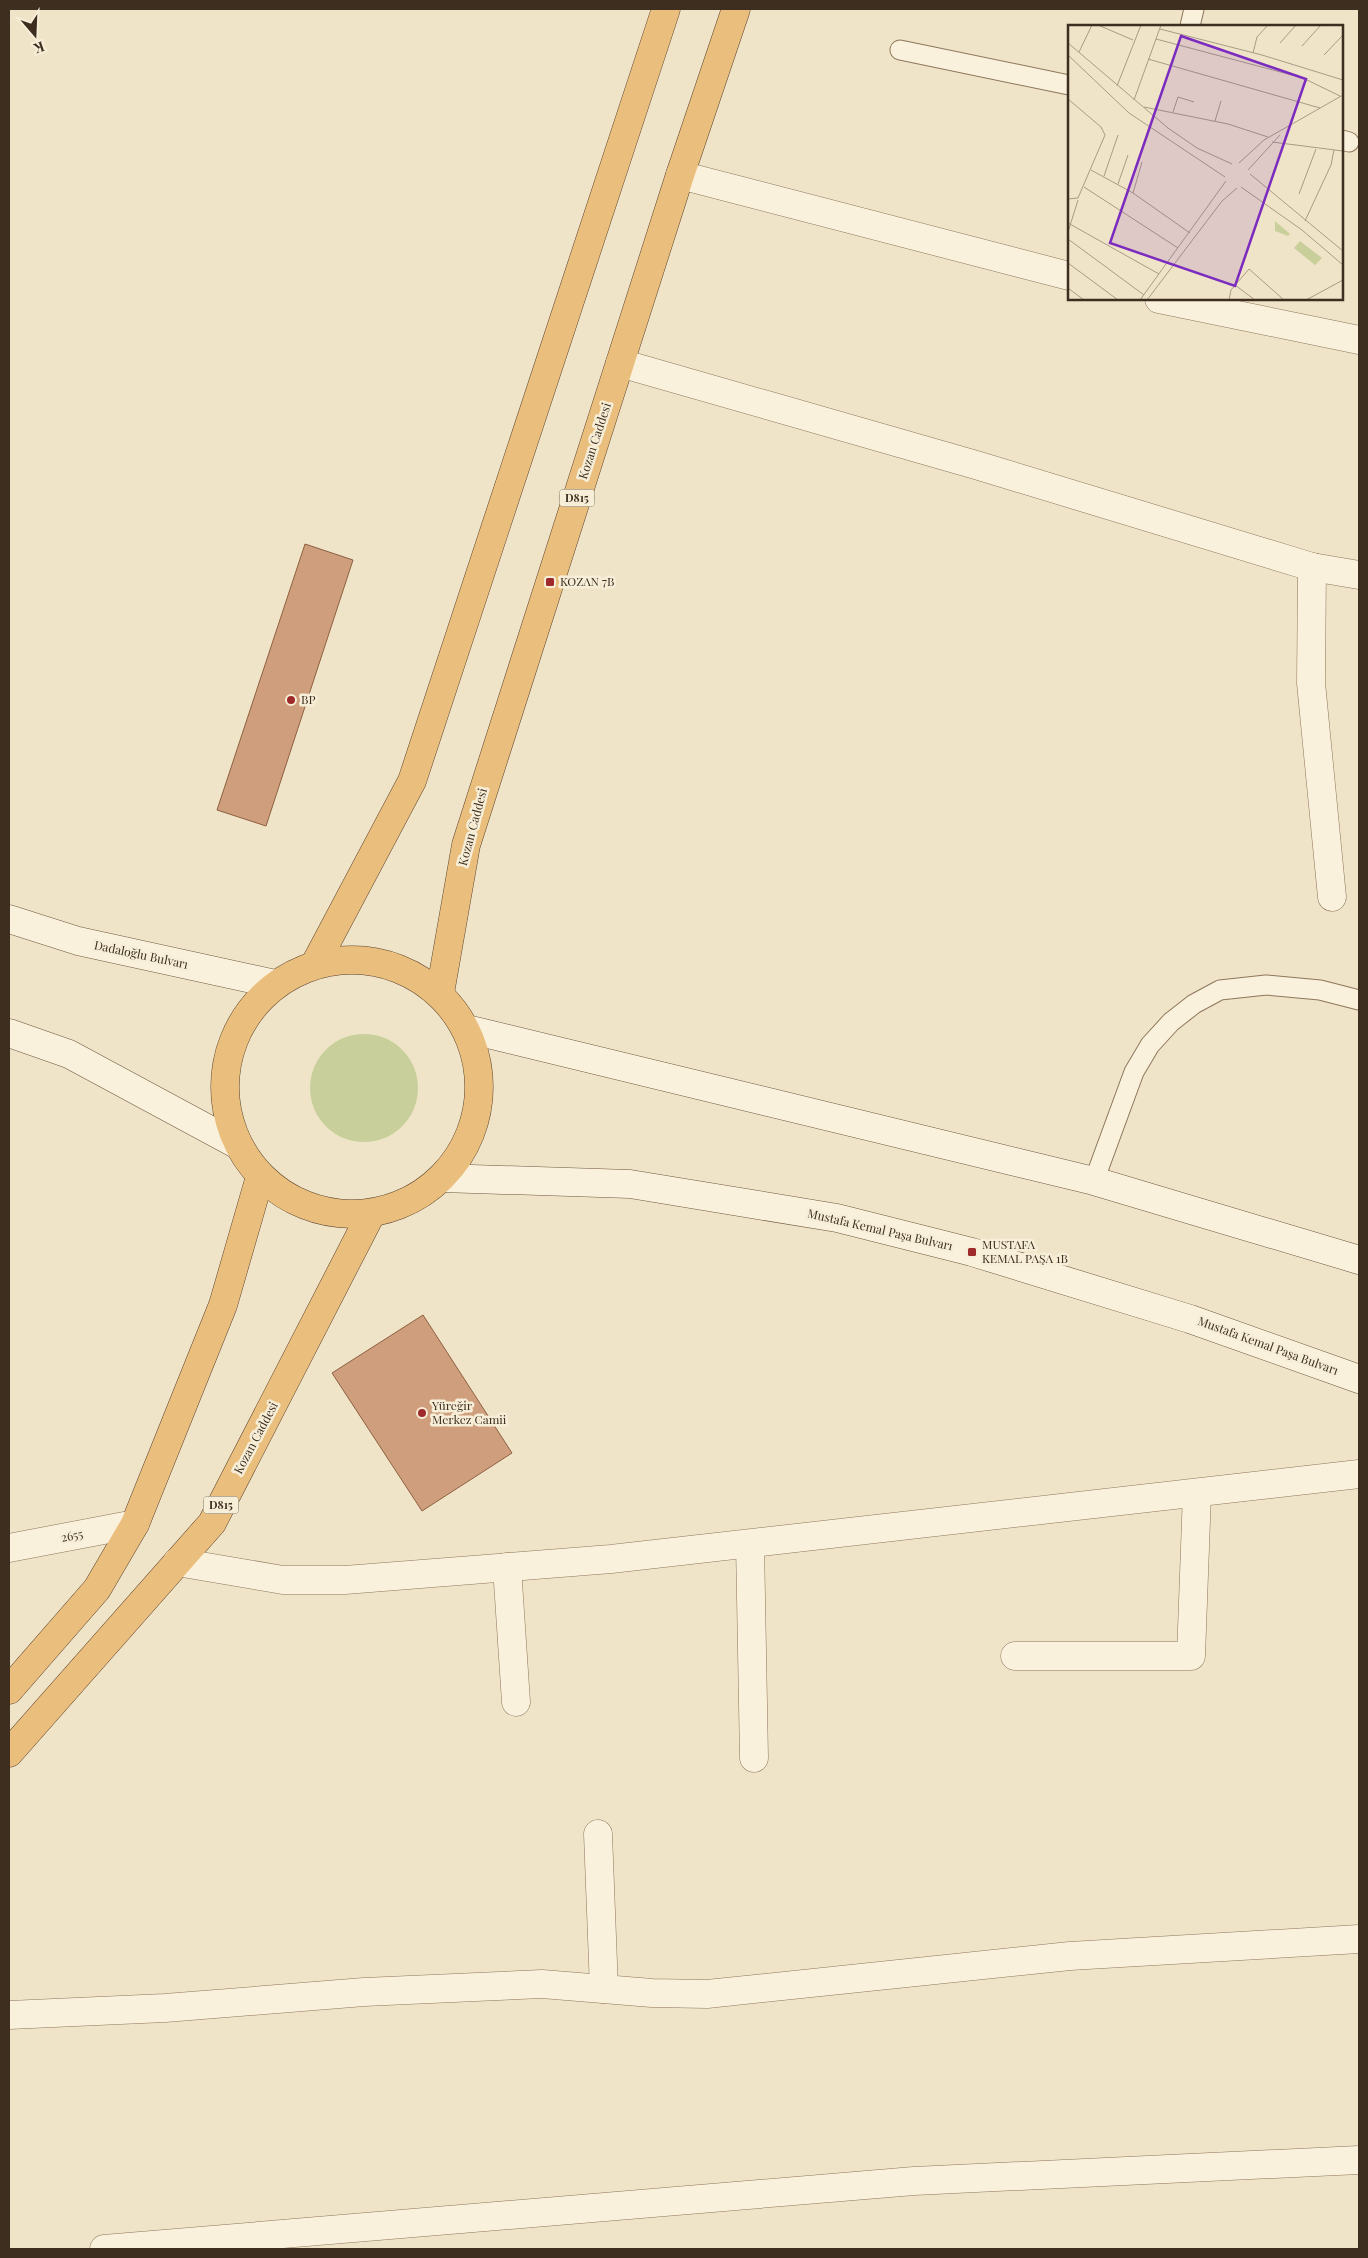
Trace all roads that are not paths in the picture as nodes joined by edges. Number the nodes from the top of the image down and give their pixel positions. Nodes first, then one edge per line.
1 (666, 9) edge
2 (736, 9) edge
3 (1194, 9) edge
4 (1190, 25) edge
5 (900, 50) dead end
6 (1068, 85) edge
7 (680, 175) junction
8 (1068, 276) edge
9 (1164, 300) edge
10 (1359, 340) edge
11 (620, 363) junction
12 (1312, 567) junction
13 (1359, 575) edge
14 (1332, 897) dead end
15 (9, 919) edge
16 (315, 964) junction
17 (275, 984) junction
18 (440, 993) junction
19 (1359, 1000) edge
20 (467, 1029) junction
21 (9, 1033) edge
22 (236, 1144) junction
23 (260, 1177) junction
24 (442, 1178) junction
25 (1094, 1181) junction
26 (371, 1214) junction
27 (1359, 1260) edge
28 (1359, 1379) edge
29 (1359, 1474) edge
30 (1197, 1493) junction
31 (135, 1524) junction
32 (750, 1544) junction
33 (9, 1548) edge
34 (178, 1562) junction
35 (507, 1567) junction
36 (1015, 1656) dead end
37 (9, 1690) edge
38 (516, 1702) dead end
39 (9, 1753) edge
40 (754, 1758) dead end
41 (598, 1834) dead end
42 (1359, 1939) edge
43 (604, 1989) junction
44 (9, 2015) edge
45 (1359, 2160) edge
46 (104, 2249) edge

1 - 16 highway
2 - 7 highway, Kozan Caddesi / D815
3 - 4 lane
5 - 6 lane
7 - 8 street
7 - 11 highway, Kozan Caddesi / D815
9 - 10 street
11 - 12 street
11 - 18 highway, Kozan Caddesi / D815
12 - 13 street
12 - 14 street
15 - 17 street, Dadaloğlu Bulvarı
16 - 17 highway
16 - 18 highway
17 - 22 highway
18 - 20 highway
19 - 25 lane
20 - 24 highway
20 - 25 street
21 - 22 street
22 - 23 highway
23 - 26 highway
23 - 31 highway
24 - 26 highway
24 - 28 street, Mustafa Kemal Paşa Bulvarı
25 - 27 street
26 - 34 highway, Kozan Caddesi / D815
29 - 30 street
30 - 32 street
30 - 36 street
31 - 33 street, 2655
31 - 37 highway
32 - 35 street
32 - 40 street
34 - 35 street
34 - 39 highway, Kozan Caddesi / D815
35 - 38 street
41 - 43 street
42 - 43 street
43 - 44 street
45 - 46 street

